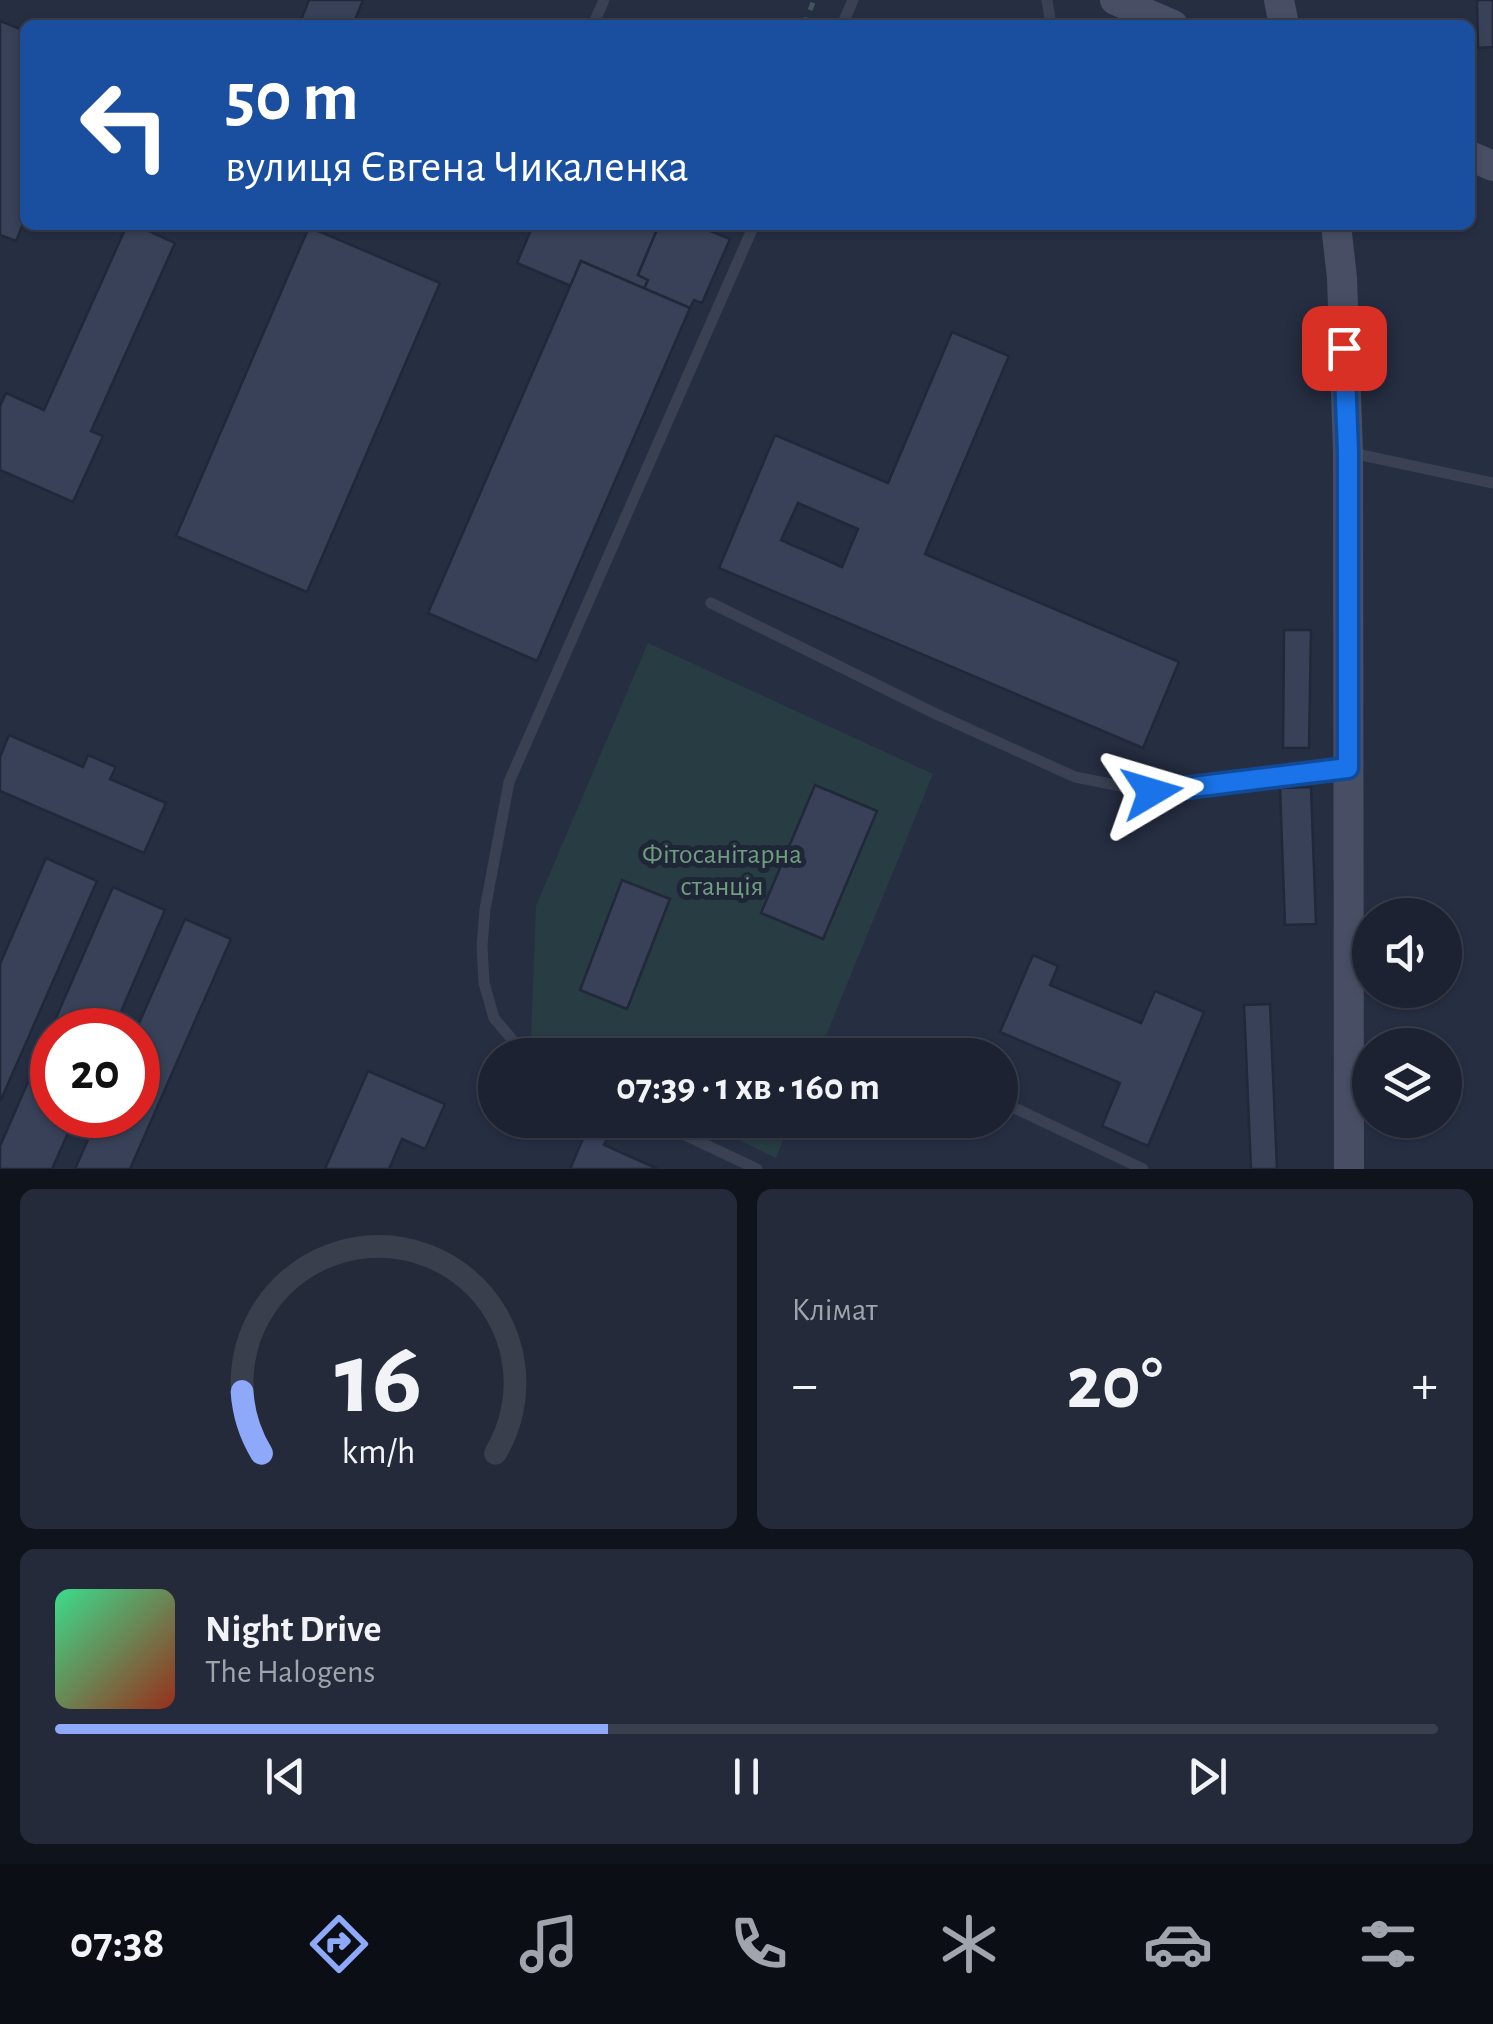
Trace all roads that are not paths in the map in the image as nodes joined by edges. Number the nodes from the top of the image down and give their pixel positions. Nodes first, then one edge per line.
1 (1115, 0) edge
2 (1161, 20) edge
3 (752, 230) edge
4 (1337, 230) edge
5 (1348, 452) junction
6 (1493, 483) edge
7 (711, 603) dead end
8 (1348, 768) junction
9 (510, 1038) edge
10 (1018, 1110) edge
11 (691, 1138) edge
12 (756, 1169) edge
13 (1143, 1169) edge
14 (1348, 1169) edge

1 - 2 main road
3 - 9 lane
4 - 5 main road
5 - 6 lane
5 - 8 main road
7 - 8 lane
8 - 14 main road
10 - 13 lane
11 - 12 lane

